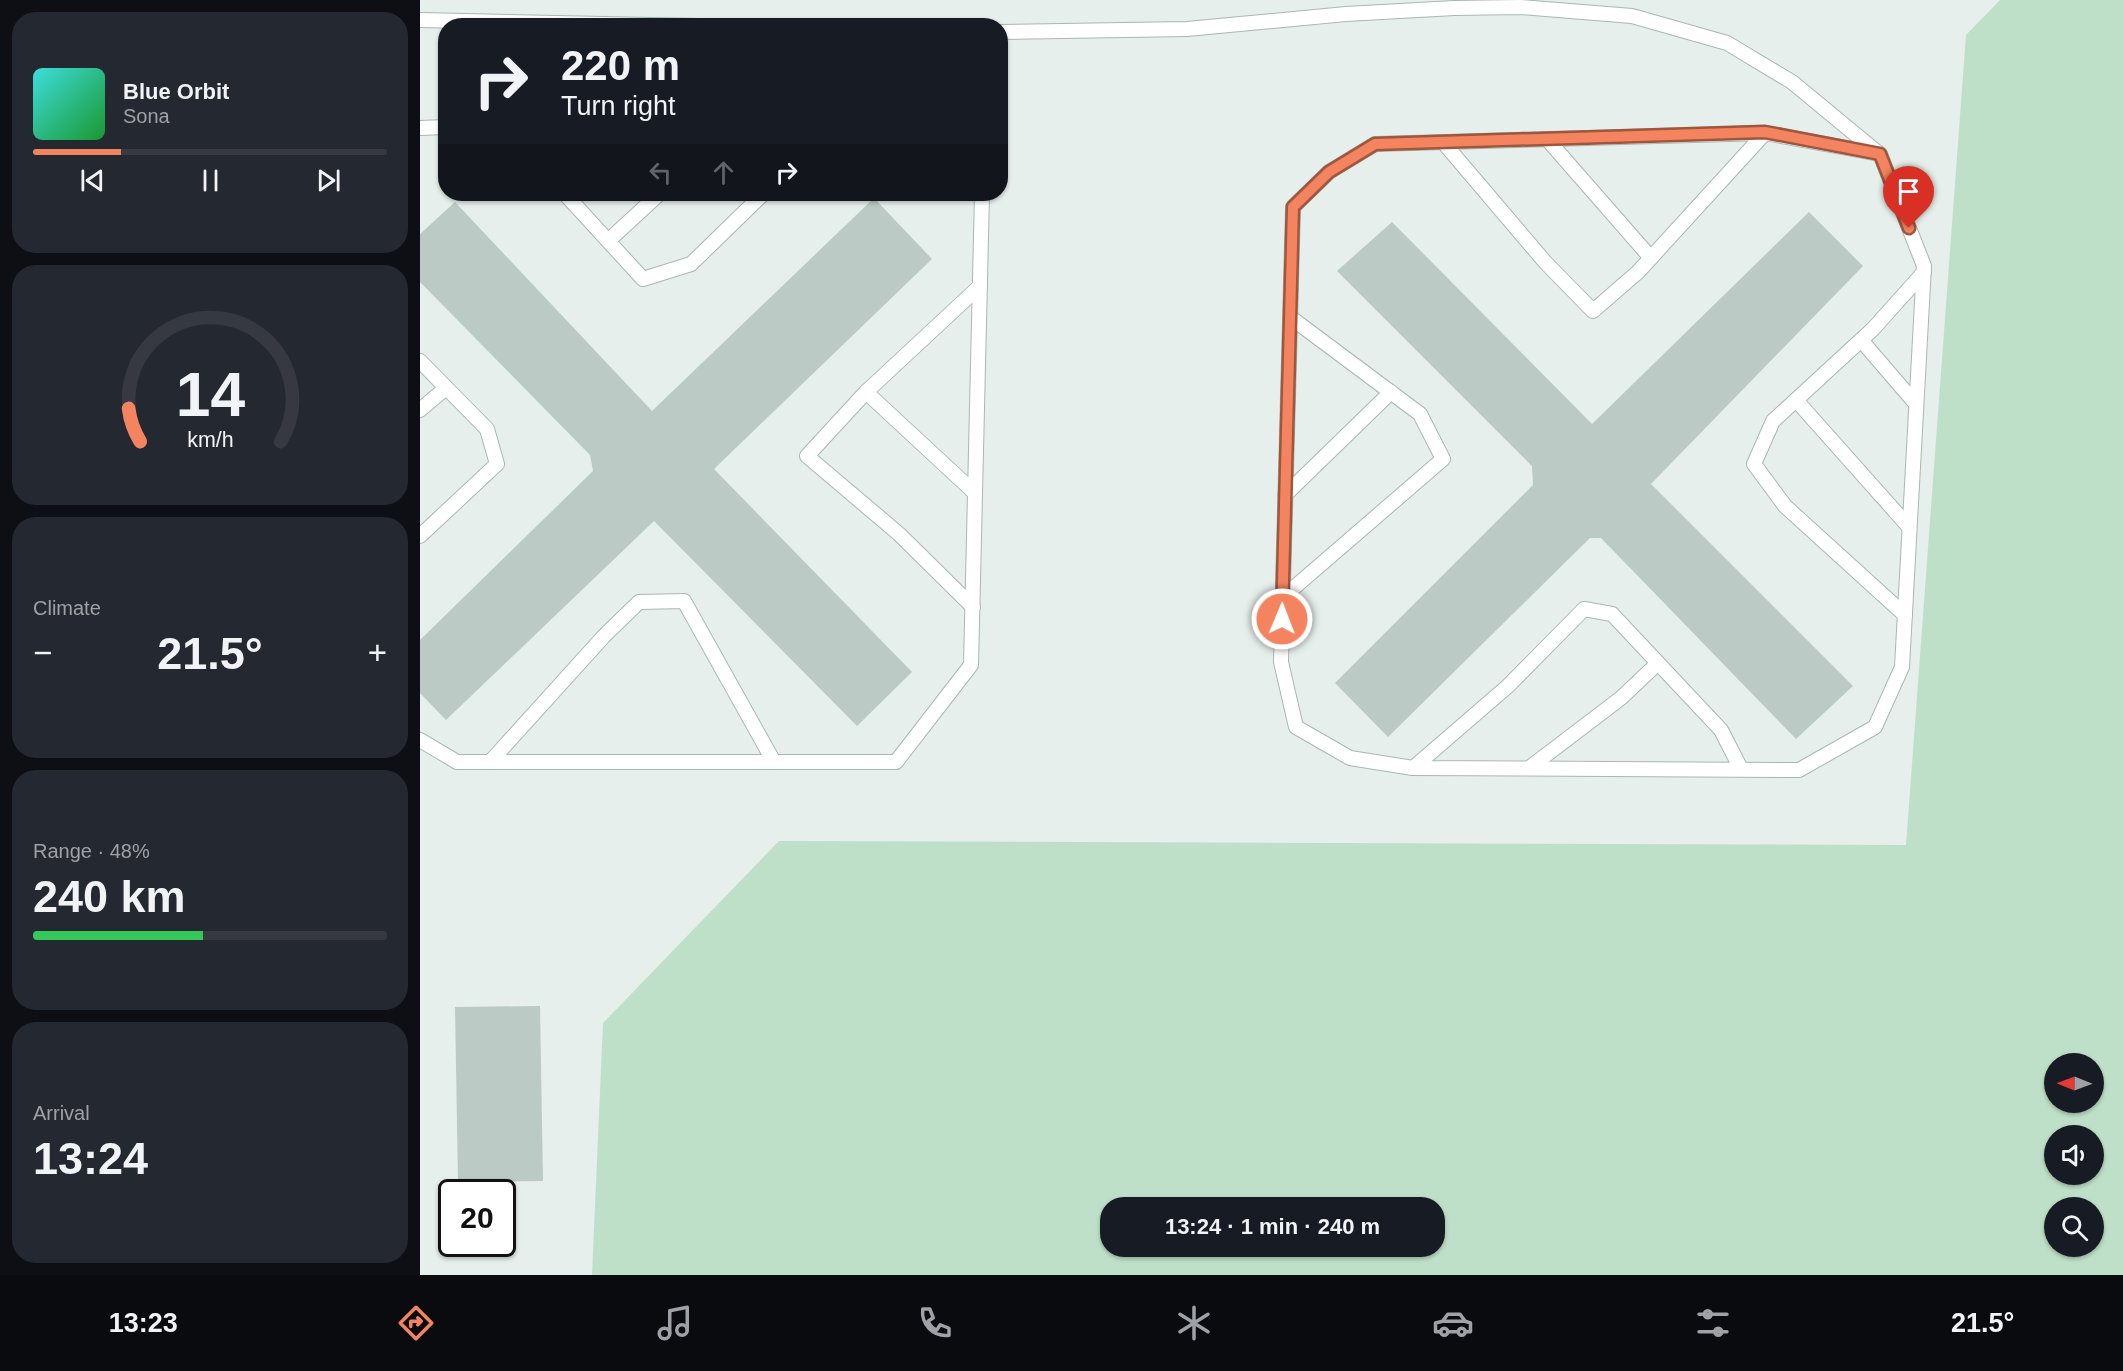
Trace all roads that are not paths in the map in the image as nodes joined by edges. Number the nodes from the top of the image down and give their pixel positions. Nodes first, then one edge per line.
1 (420, 20) edge
2 (438, 20) edge
3 (1008, 32) edge
4 (438, 127) edge
5 (420, 128) edge
6 (1765, 132) junction
7 (1547, 139) junction
8 (1443, 142) junction
9 (1880, 154) junction
10 (571, 201) edge
11 (651, 201) edge
12 (756, 201) edge
13 (982, 201) edge
14 (608, 241) junction
15 (1651, 258) junction
16 (1924, 272) junction
17 (980, 286) junction
18 (1290, 317) junction
19 (1861, 340) junction
20 (420, 362) edge
21 (446, 388) junction
22 (866, 392) junction
23 (1391, 392) junction
24 (1796, 400) junction
25 (1916, 404) junction
26 (420, 410) edge
27 (975, 493) junction
28 (1285, 495) junction
29 (1910, 527) junction
30 (420, 536) edge
31 (1282, 598) junction
32 (973, 607) junction
33 (1905, 615) junction
34 (1658, 663) junction
35 (420, 740) edge
36 (490, 762) junction
37 (774, 762) junction
38 (1413, 768) junction
39 (1529, 768) junction
40 (1741, 770) junction

1 - 2 lane
3 - 9 lane
4 - 5 lane
6 - 7 lane
6 - 9 lane
6 - 15 lane
7 - 8 lane
7 - 15 lane
8 - 15 lane
8 - 18 lane
9 - 16 lane
10 - 14 lane
11 - 14 lane
12 - 14 lane
13 - 17 lane
16 - 19 lane
16 - 25 lane
17 - 22 lane
17 - 27 lane
18 - 23 lane
18 - 28 lane
19 - 24 lane
19 - 25 lane
20 - 21 lane
21 - 26 lane
21 - 30 lane
22 - 27 lane
22 - 32 lane
23 - 28 lane
23 - 31 lane
24 - 29 lane
24 - 33 lane
25 - 29 lane
27 - 32 lane
28 - 31 lane
29 - 33 lane
31 - 38 lane
32 - 37 lane
33 - 40 lane
34 - 38 lane
34 - 39 lane
34 - 40 lane
35 - 36 lane
36 - 37 lane
36 - 37 lane
38 - 39 lane
39 - 40 lane

